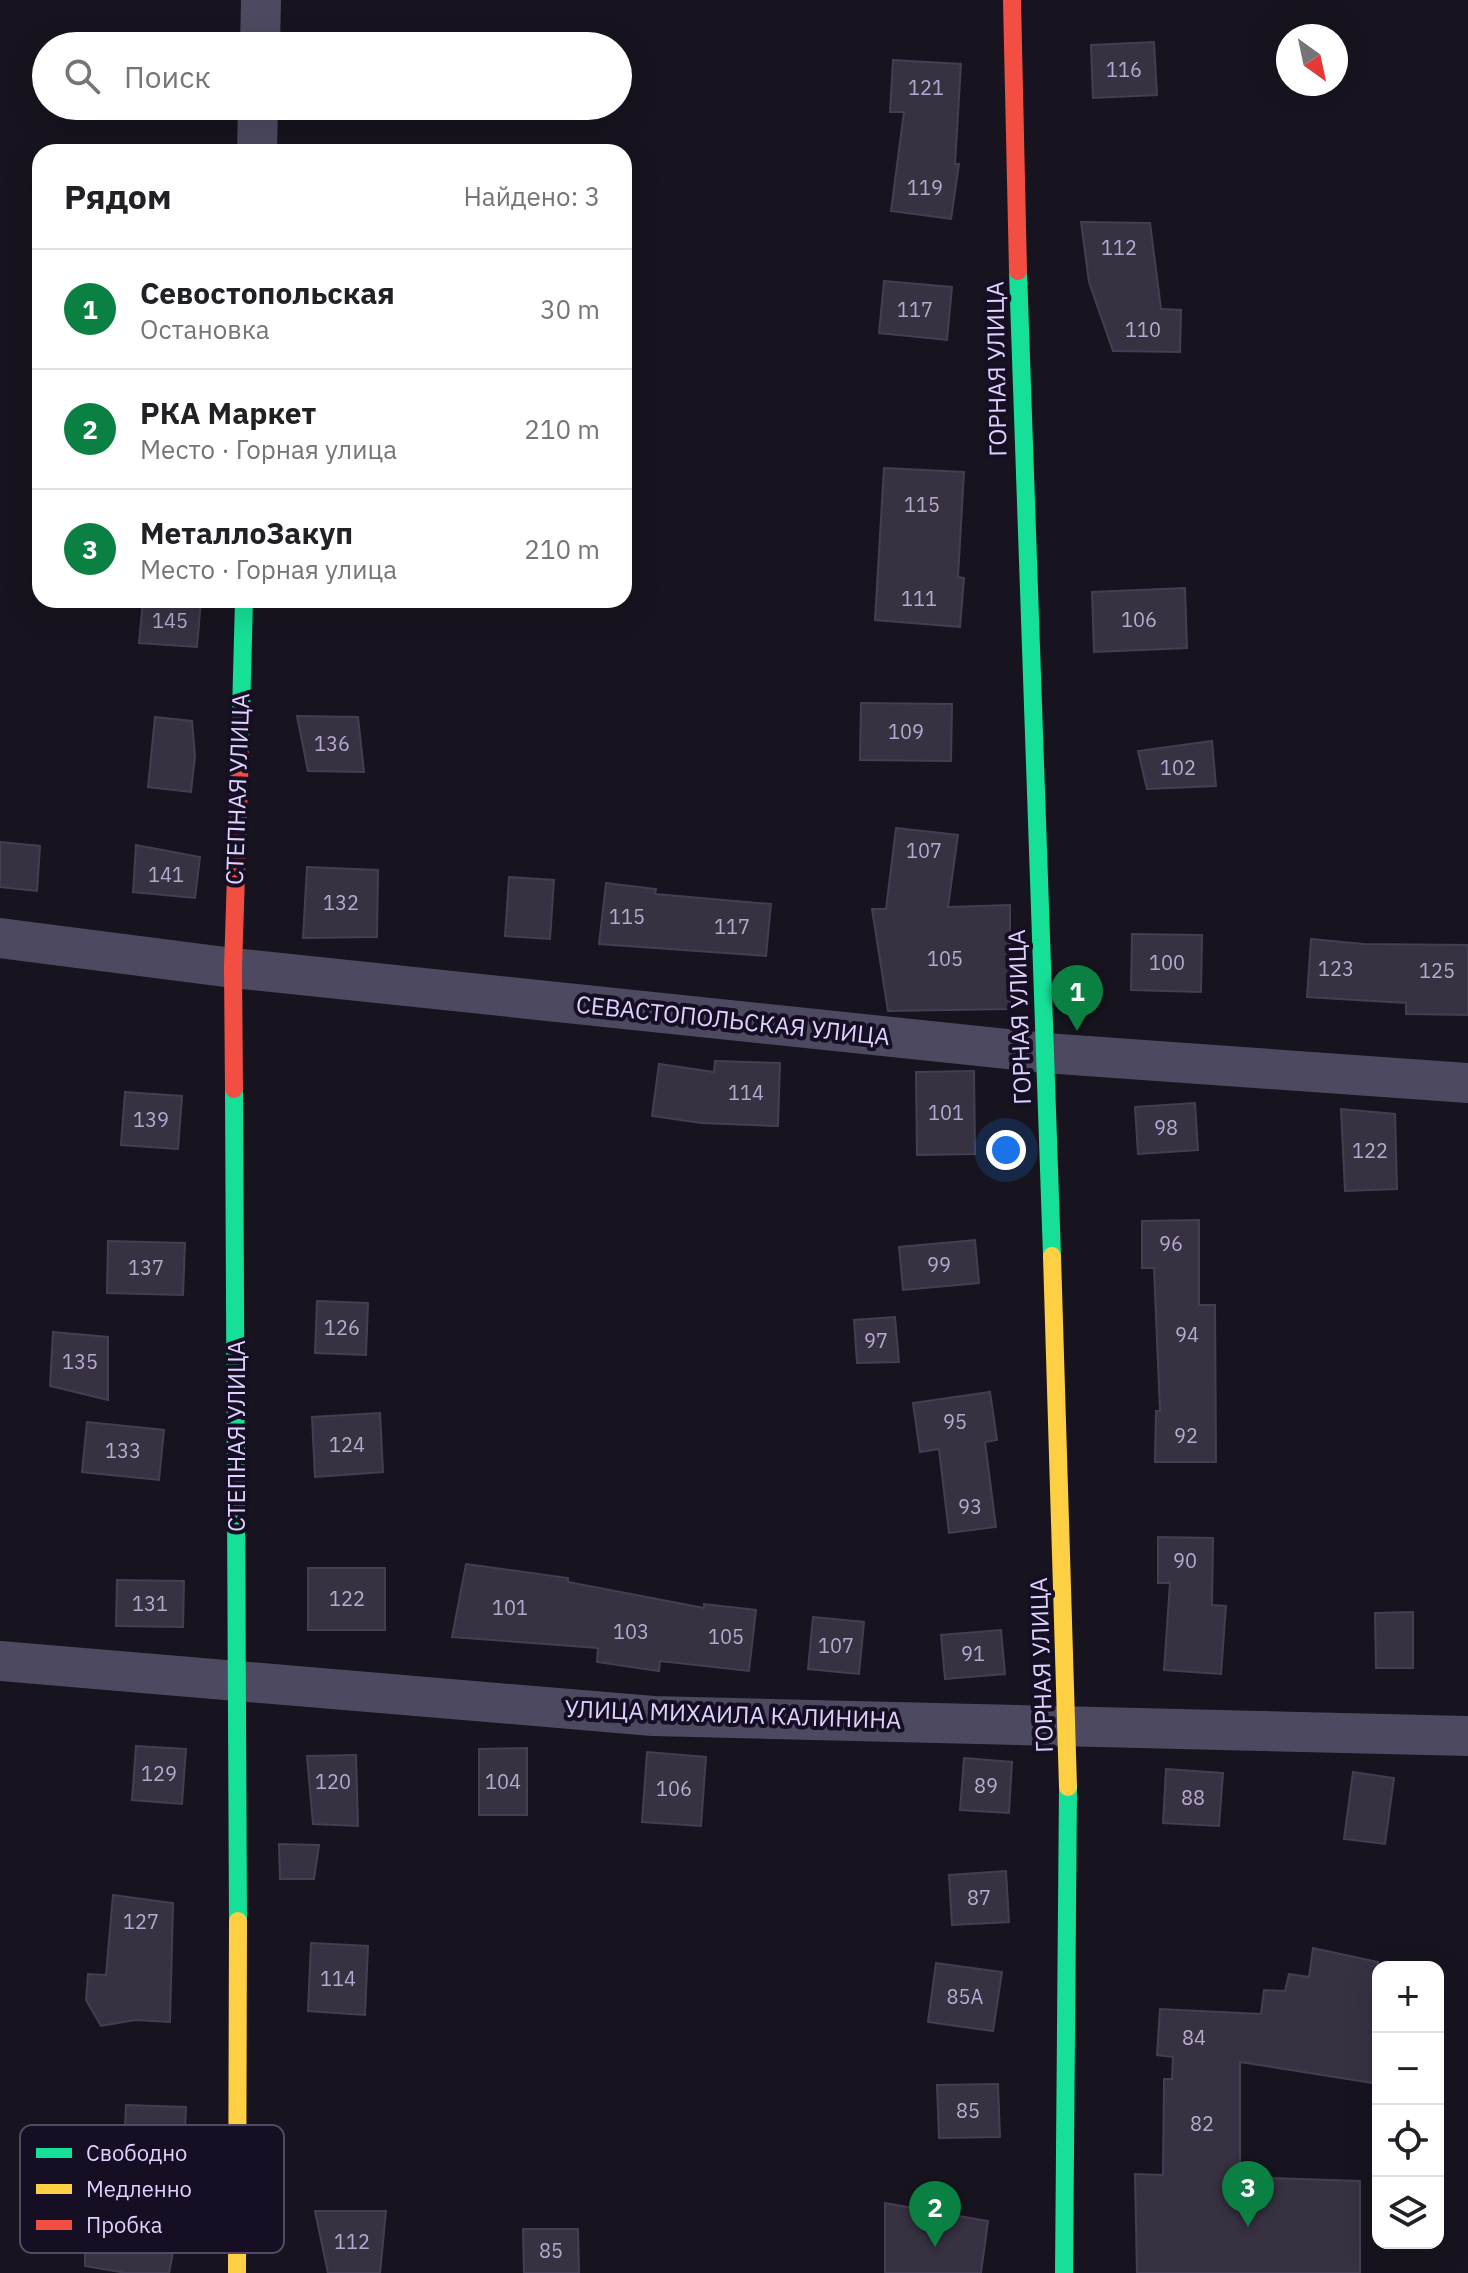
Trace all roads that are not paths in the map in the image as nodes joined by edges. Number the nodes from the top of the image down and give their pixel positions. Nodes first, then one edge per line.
1 (261, 0) edge
2 (1012, 0) edge
3 (260, 32) edge
4 (258, 120) edge
5 (257, 144) edge
6 (244, 608) edge
7 (0, 938) edge
8 (233, 968) junction
9 (1045, 1053) junction
10 (1468, 1083) edge
11 (0, 1661) edge
12 (239, 1682) junction
13 (1069, 1726) junction
14 (1468, 1736) edge
15 (238, 2125) edge
16 (237, 2253) edge
17 (237, 2273) edge
18 (1064, 2273) edge

1 - 3 street
2 - 9 street, ГОРНАЯ УЛИЦА
4 - 5 street
6 - 8 street, СТЕПНАЯ УЛИЦА
7 - 8 street, СЕВАСТОПОЛЬСКАЯ УЛИЦА
8 - 9 street, СЕВАСТОПОЛЬСКАЯ УЛИЦА
8 - 12 street, СТЕПНАЯ УЛИЦА
9 - 10 street, СЕВАСТОПОЛЬСКАЯ УЛИЦА
9 - 13 street, ГОРНАЯ УЛИЦА
11 - 12 street, УЛИЦА МИХАИЛА КАЛИНИНА
12 - 13 street, УЛИЦА МИХАИЛА КАЛИНИНА
12 - 15 street, СТЕПНАЯ УЛИЦА
13 - 14 street, УЛИЦА МИХАИЛА КАЛИНИНА
13 - 18 street, ГОРНАЯ УЛИЦА
16 - 17 street, СТЕПНАЯ УЛИЦА

